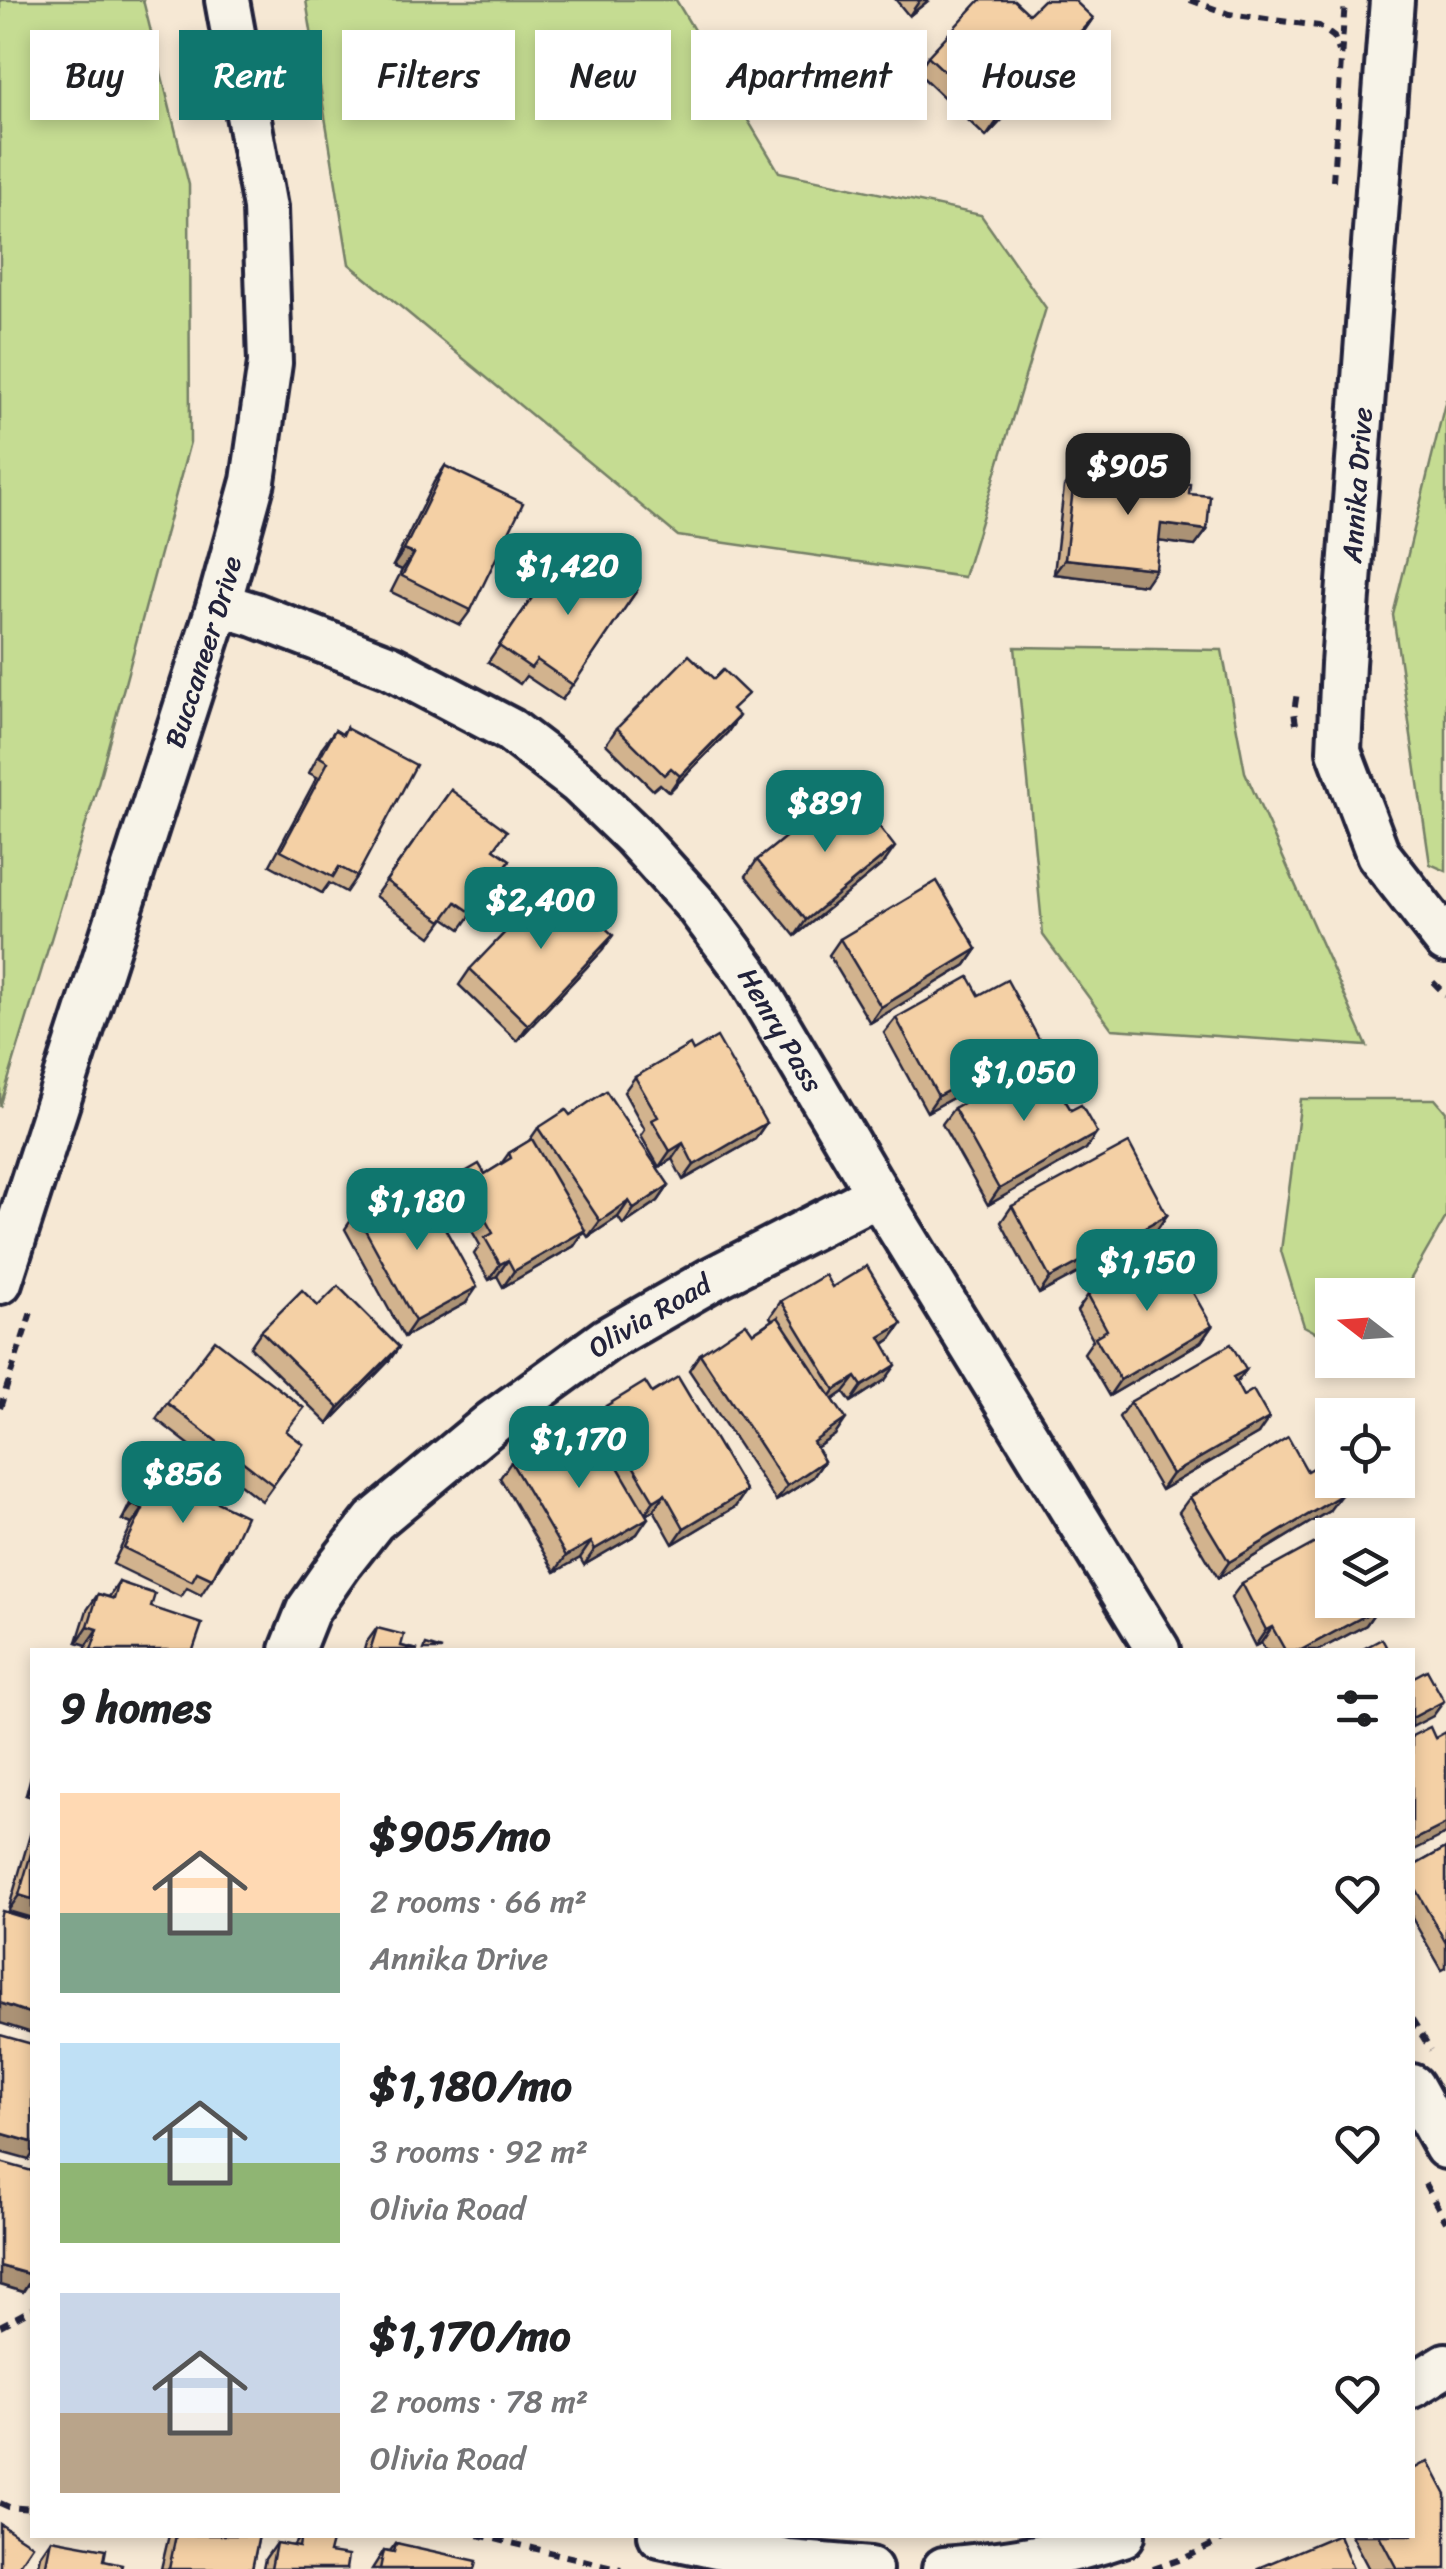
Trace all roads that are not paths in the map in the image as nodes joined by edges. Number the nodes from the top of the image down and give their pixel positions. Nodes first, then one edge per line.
1 (228, 0) edge
2 (1392, 0) edge
3 (219, 604) junction
4 (1446, 941) edge
5 (878, 1194) junction
6 (0, 1282) edge
7 (293, 1648) edge
8 (1157, 1648) edge
9 (1415, 2096) edge
10 (1434, 2161) edge
11 (1446, 2366) edge
12 (1415, 2384) edge
13 (674, 2538) edge
14 (1113, 2538) edge
15 (870, 2569) edge
16 (944, 2569) edge

1 - 3 street, Buccaneer Drive
2 - 4 street, Annika Drive
3 - 5 street, Henry Pass
3 - 6 street, Buccaneer Drive
5 - 7 street, Olivia Road
5 - 8 street, Henry Pass
9 - 10 street
11 - 12 street
13 - 15 street
14 - 16 street

